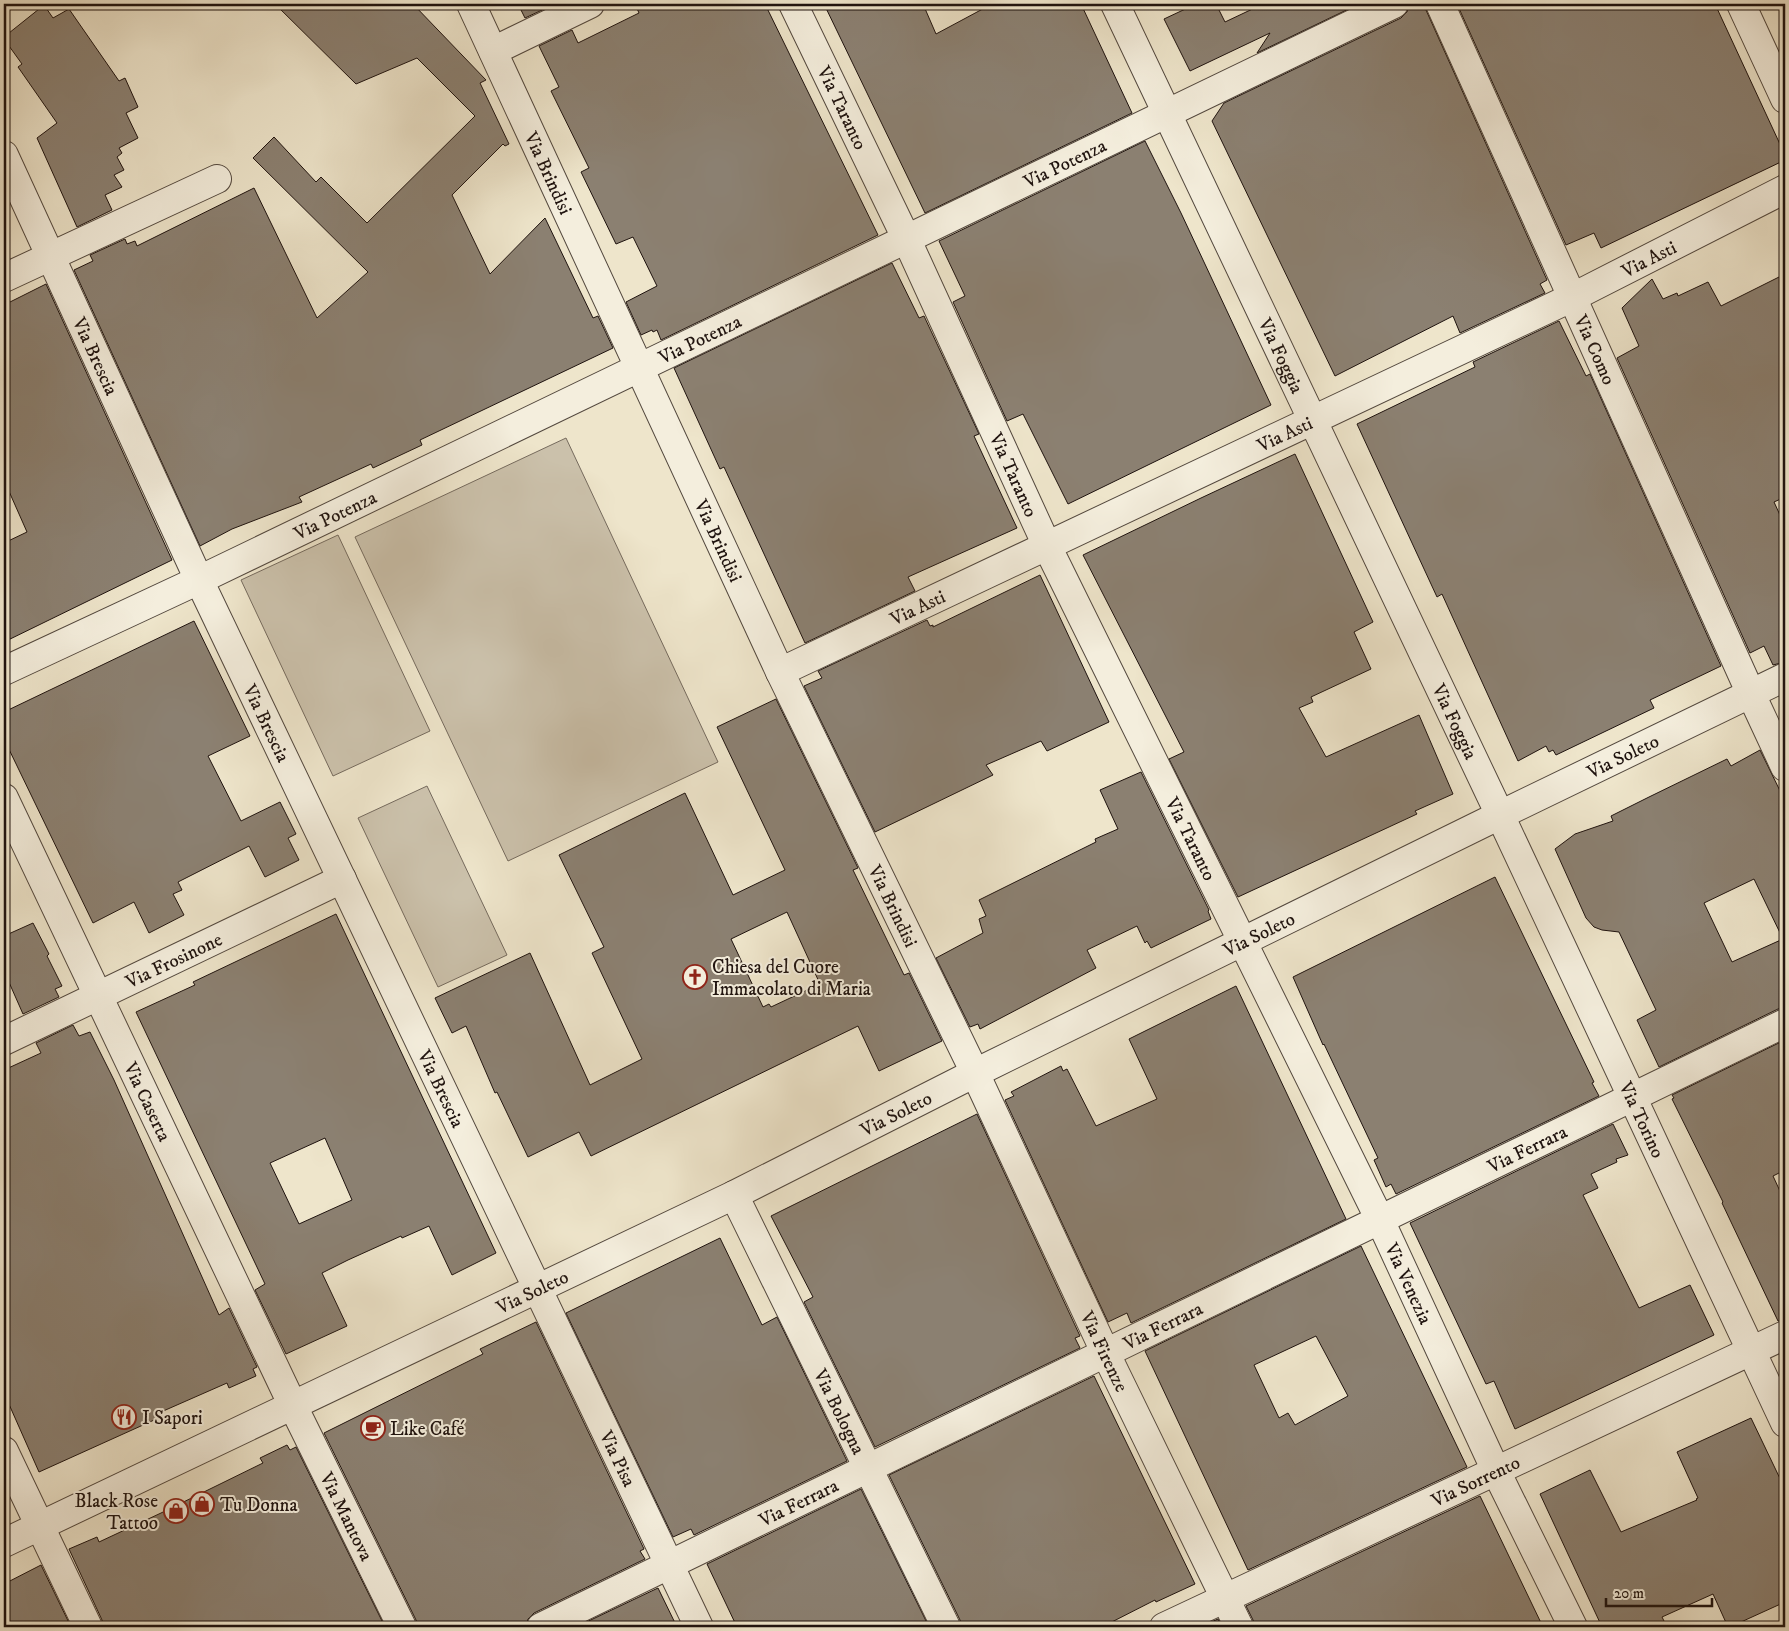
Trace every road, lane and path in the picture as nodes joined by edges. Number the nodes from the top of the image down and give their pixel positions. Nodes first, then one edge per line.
1 (471, 4) edge
2 (590, 4) edge
3 (793, 4) edge
4 (1115, 4) edge
5 (1394, 4) edge
6 (1440, 4) edge
7 (1740, 4) edge
8 (493, 51) junction
9 (1785, 99) edge
10 (1167, 114) junction
11 (4, 155) edge
12 (217, 179) dead end
13 (1785, 189) edge
14 (906, 238) junction
15 (50, 256) junction
16 (4, 278) edge
17 (1573, 297) junction
18 (640, 366) junction
19 (1312, 421) junction
20 (1047, 546) junction
21 (199, 580) junction
22 (4, 671) edge
23 (780, 672) junction
24 (1785, 677) edge
25 (1751, 694) junction
26 (1785, 767) edge
27 (4, 798) edge
28 (1500, 815) junction
29 (342, 879) junction
30 (1242, 942) junction
31 (98, 996) junction
32 (1785, 1023) edge
33 (4, 1042) edge
34 (975, 1073) junction
35 (1632, 1098) junction
36 (734, 1196) junction
37 (1380, 1220) junction
38 (539, 1288) junction
39 (1785, 1334) edge
40 (1752, 1350) junction
41 (1106, 1354) junction
42 (293, 1406) junction
43 (1785, 1423) edge
44 (4, 1452) edge
45 (867, 1470) junction
46 (1496, 1471) junction
47 (39, 1527) junction
48 (4, 1544) edge
49 (670, 1566) junction
50 (1225, 1599) junction
51 (88, 1627) edge
52 (402, 1627) edge
53 (541, 1627) edge
54 (700, 1627) edge
55 (946, 1627) edge
56 (1164, 1627) edge
57 (1239, 1627) edge
58 (1573, 1627) edge

1 - 8 street, Via Brindisi
2 - 8 street
3 - 14 street, Via Taranto
4 - 10 street, Via Foggia
5 - 10 street, Via Potenza
6 - 17 street, Via Como
7 - 9 street
8 - 18 street, Via Brindisi
10 - 14 street, Via Potenza
10 - 19 street, Via Foggia
11 - 15 street, Via Brescia
12 - 15 street
13 - 17 street, Via Asti
14 - 18 street, Via Potenza
14 - 20 street, Via Taranto
15 - 16 street
15 - 21 street, Via Brescia
17 - 19 street, Via Asti
17 - 25 street, Via Como
18 - 21 street, Via Potenza
18 - 23 street, Via Brindisi
19 - 20 street, Via Asti
19 - 28 street, Via Foggia
20 - 23 street, Via Asti
20 - 30 street, Via Taranto
21 - 22 street, Via Potenza
21 - 29 street, Via Brescia
23 - 34 street, Via Brindisi
24 - 25 street, Via Soleto
25 - 26 street, Via Como
25 - 28 street, Via Soleto
27 - 31 street, Via Caserta
28 - 30 street, Via Soleto
28 - 35 street, Via Torino
29 - 31 street, Via Frosinone
29 - 38 street, Via Brescia
30 - 34 street, Via Soleto
30 - 37 street, Via Venezia
31 - 33 street, Via Frosinone
31 - 42 street, Via Caserta
32 - 35 street, Via Ferrara
34 - 36 street, Via Soleto
34 - 41 street, Via Firenze
35 - 37 street, Via Ferrara
35 - 40 street, Via Torino
36 - 38 street, Via Soleto
36 - 45 street, Via Bologna
37 - 41 street, Via Ferrara
37 - 46 street, Via Venezia
38 - 42 street, Via Soleto
38 - 49 street, Via Pisa
39 - 40 street, Via Sorrento
40 - 43 street, Via Torino
40 - 46 street, Via Sorrento
41 - 45 street, Via Ferrara
41 - 50 street, Via Firenze
42 - 47 street, Via Soleto
42 - 52 street, Via Mantova
44 - 47 street
45 - 49 street, Via Ferrara
45 - 55 street, Via Bologna
46 - 50 street, Via Sorrento
46 - 58 street, Via Venezia
47 - 48 street, Via Soleto
47 - 51 street
49 - 53 street, Via Ferrara
49 - 54 street, Via Pisa
50 - 56 street, Via Sorrento
50 - 57 street, Via Firenze

